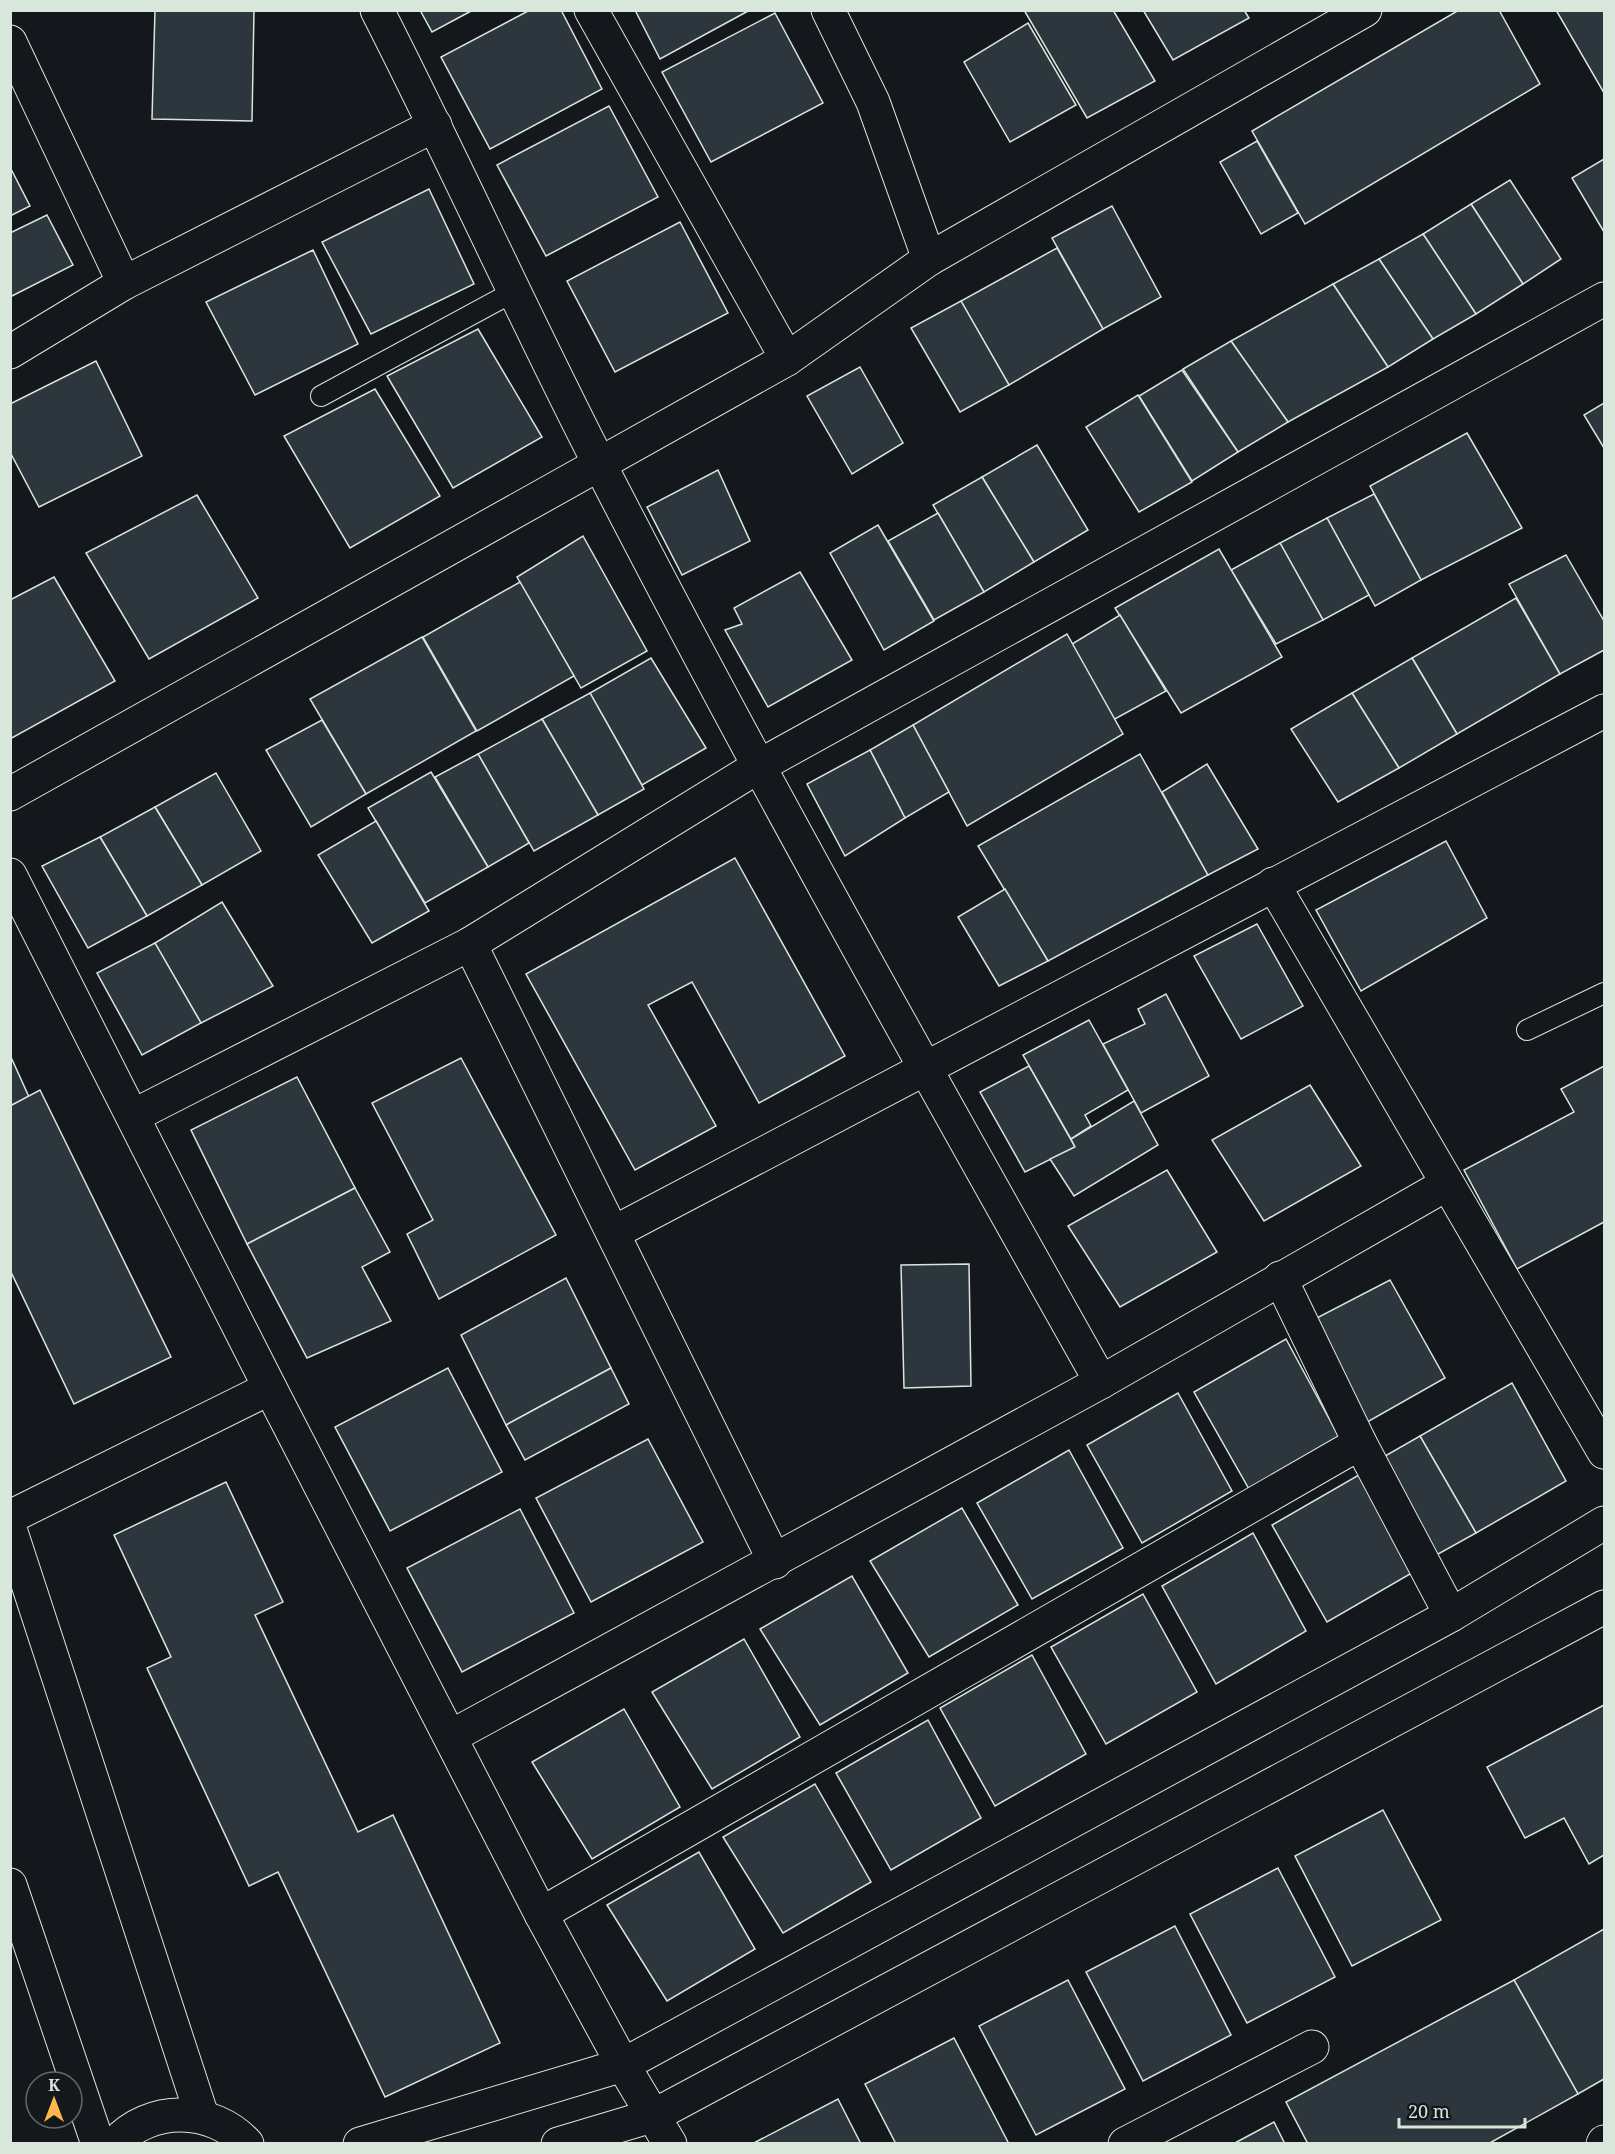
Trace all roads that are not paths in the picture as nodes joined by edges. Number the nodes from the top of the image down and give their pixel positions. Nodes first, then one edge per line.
1 (377, 10) edge
2 (591, 10) edge
3 (828, 10) edge
4 (1365, 10) edge
5 (10, 42) edge
6 (435, 125) junction
7 (930, 259) junction
8 (124, 283) junction
9 (515, 291) junction
10 (1605, 299) edge
11 (10, 352) edge
12 (787, 359) junction
13 (321, 396) dead end
14 (599, 464) junction
15 (1605, 711) edge
16 (759, 766) junction
17 (10, 794) edge
18 (10, 874) edge
19 (1273, 884) junction
20 (470, 944) junction
21 (1605, 993) edge
22 (1527, 1030) dead end
23 (924, 1067) junction
24 (133, 1116) junction
25 (1447, 1184) junction
26 (613, 1233) junction
27 (1280, 1278) junction
28 (1101, 1382) junction
29 (270, 1388) junction
30 (1360, 1443) junction
31 (1605, 1452) edge
32 (10, 1517) edge
33 (1605, 1523) edge
34 (10, 1529) edge
35 (774, 1562) junction
36 (1605, 1607) edge
37 (1451, 1615) junction
38 (452, 1736) junction
39 (10, 1886) edge
40 (541, 1914) junction
41 (1312, 2047) dead end
42 (623, 2065) junction
43 (655, 2115) junction
44 (202, 2116) junction
45 (98, 2144) edge
46 (115, 2144) edge
47 (247, 2144) edge
48 (360, 2144) edge
49 (558, 2144) edge
50 (670, 2144) edge
51 (1125, 2144) edge

1 - 6 street
2 - 12 street
3 - 7 street
4 - 7 street
5 - 8 street
6 - 8 street
6 - 9 street
7 - 12 street
8 - 11 street
9 - 13 lane
9 - 14 street
10 - 16 street
12 - 14 street
14 - 16 street
14 - 17 street
15 - 19 street
16 - 20 street
16 - 23 street
18 - 24 street
19 - 23 street
19 - 25 street
20 - 24 street
20 - 26 street
21 - 22 lane
23 - 26 street
23 - 28 street
24 - 29 street
25 - 27 street
25 - 31 street
26 - 35 street
27 - 28 street
27 - 30 street
28 - 35 street
29 - 32 street
29 - 38 street
30 - 37 street
30 - 40 street
33 - 37 street
34 - 44 street
35 - 38 street
36 - 43 street
37 - 42 street
38 - 40 street
39 - 45 street
40 - 42 street
41 - 51 street
42 - 43 street
42 - 48 street
43 - 49 street
43 - 50 street
44 - 46 street
44 - 47 street

